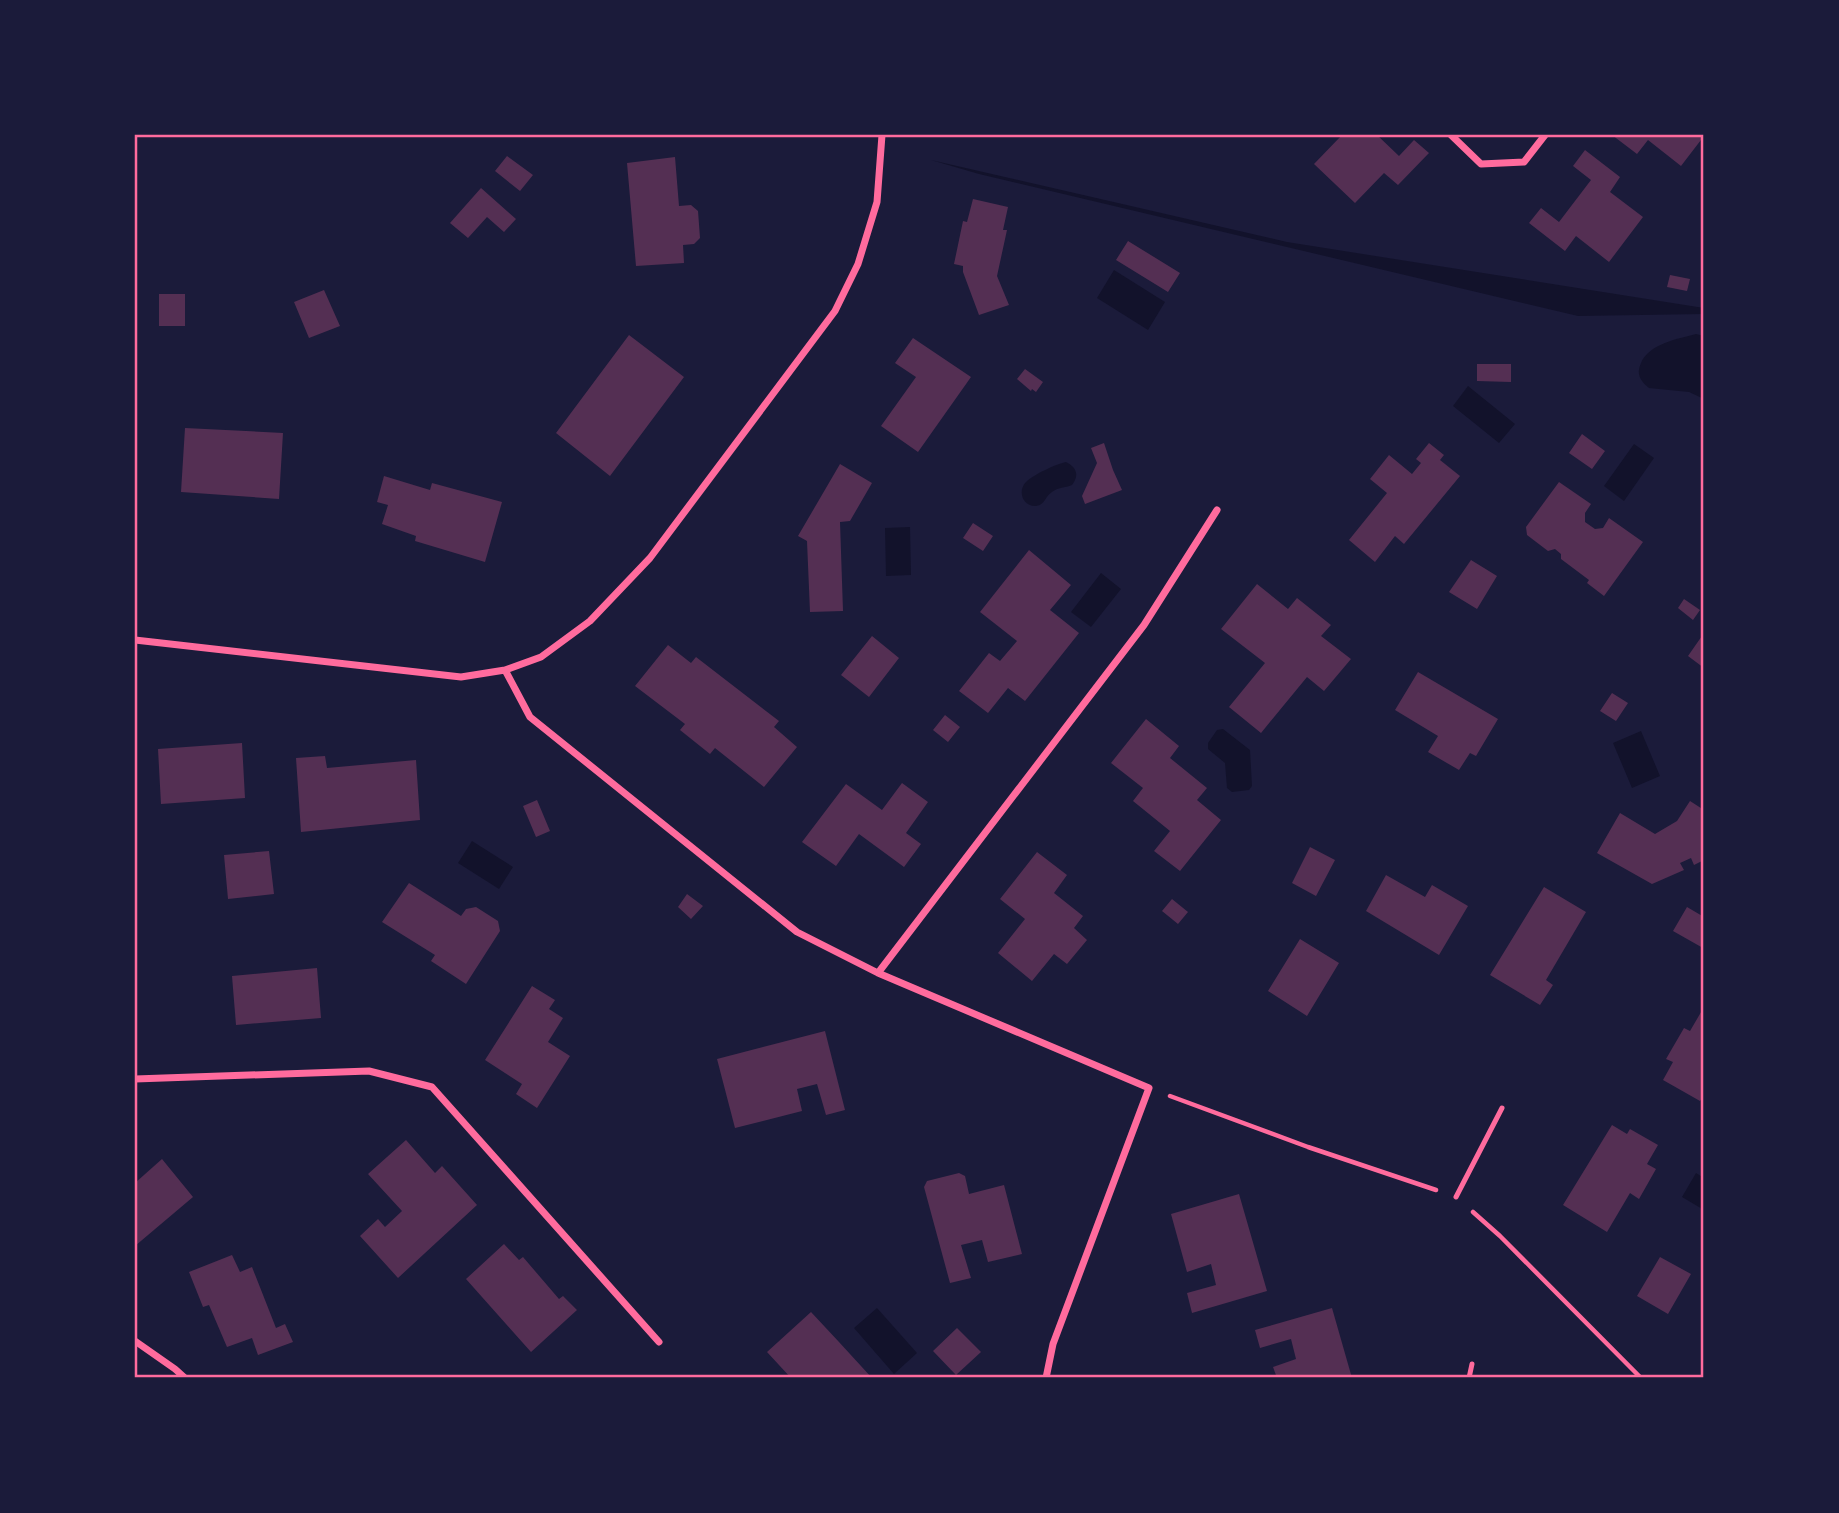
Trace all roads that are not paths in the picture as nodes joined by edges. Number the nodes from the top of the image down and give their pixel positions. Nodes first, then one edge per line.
1 (882, 135) edge
2 (1451, 135) edge
3 (1545, 135) edge
4 (1217, 510) dead end
5 (135, 639) edge
6 (505, 670) junction
7 (878, 974) junction
8 (135, 1079) edge
9 (1502, 1108) dead end
10 (1456, 1197) road end
11 (135, 1341) edge
12 (659, 1342) dead end
13 (1472, 1364) dead end
14 (185, 1378) edge
15 (1046, 1378) edge
16 (1469, 1378) edge

1 - 6 street
2 - 3 street
4 - 7 street
5 - 6 street
6 - 7 street
7 - 15 street
8 - 12 street
9 - 10 lane
11 - 14 street
13 - 16 lane

